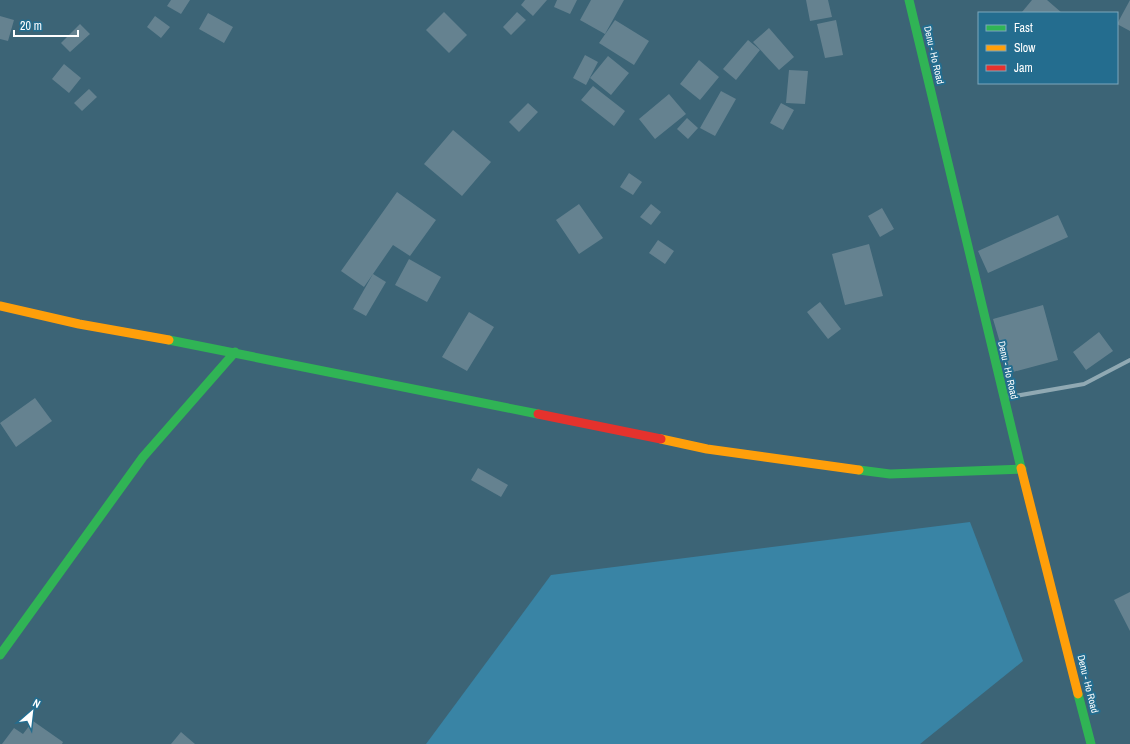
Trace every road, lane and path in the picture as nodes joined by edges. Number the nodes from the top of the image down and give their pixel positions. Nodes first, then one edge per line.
1 (909, 0) edge
2 (0, 306) edge
3 (234, 352) junction
4 (1130, 360) edge
5 (1003, 398) junction
6 (1022, 469) junction
7 (0, 655) edge
8 (1091, 744) edge

1 - 5 street, Denu - Ho Road
2 - 3 street
3 - 6 street
3 - 7 street
4 - 5 street
5 - 6 street, Denu - Ho Road
6 - 8 street, Denu - Ho Road

